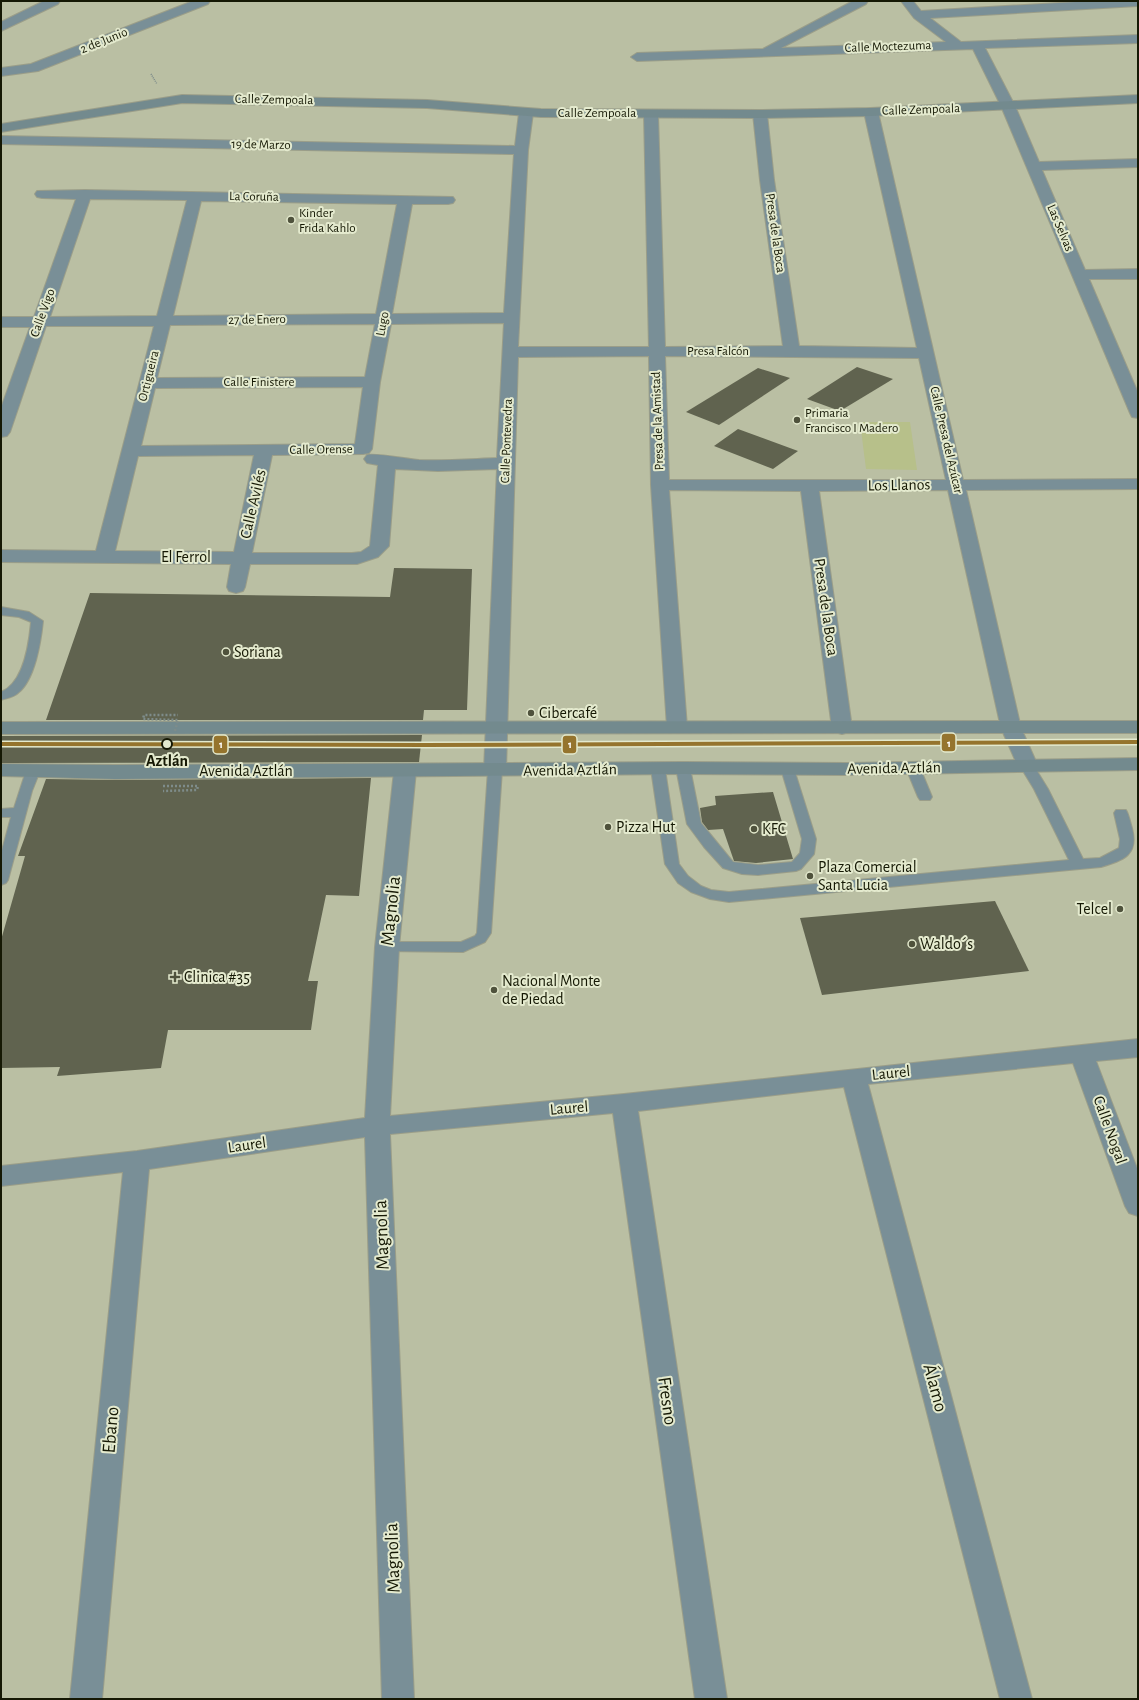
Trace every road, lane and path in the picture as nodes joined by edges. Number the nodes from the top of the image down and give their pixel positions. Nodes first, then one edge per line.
1 (54, 1) edge
2 (204, 1) edge
3 (862, 1) edge
4 (907, 1) edge
5 (1138, 2) edge
6 (918, 15) junction
7 (1, 27) edge
8 (1138, 39) edge
9 (958, 45) junction
10 (977, 45) junction
11 (764, 51) junction
12 (637, 57) dead end
13 (1, 72) edge
14 (1138, 99) edge
15 (1008, 106) junction
16 (872, 112) junction
17 (526, 113) junction
18 (651, 114) junction
19 (760, 114) junction
20 (1, 128) edge
21 (1, 140) edge
22 (521, 150) junction
23 (1138, 163) edge
24 (1034, 166) junction
25 (42, 194) dead end
26 (85, 194) junction
27 (195, 196) junction
28 (405, 200) junction
29 (448, 200) dead end
30 (1138, 274) edge
31 (1080, 275) junction
32 (513, 318) junction
33 (384, 319) junction
34 (40, 321) junction
35 (1, 322) edge
36 (163, 322) junction
37 (656, 351) junction
38 (792, 351) junction
39 (510, 352) junction
40 (927, 354) junction
41 (372, 382) junction
42 (147, 383) junction
43 (1138, 413) edge
44 (1, 432) edge
45 (363, 449) junction
46 (130, 451) junction
47 (264, 451) junction
48 (387, 463) junction
49 (506, 464) junction
50 (1138, 484) edge
51 (660, 485) junction
52 (957, 485) junction
53 (809, 486) junction
54 (1, 556) edge
55 (104, 557) junction
56 (241, 557) junction
57 (236, 587) dead end
58 (1, 611) edge
59 (1, 696) edge
60 (178, 715) dead end
61 (677, 727) junction
62 (1138, 727) edge
63 (1, 728) edge
64 (842, 728) junction
65 (1011, 728) junction
66 (497, 729) junction
67 (175, 731) dead end
68 (1138, 764) edge
69 (1026, 766) junction
70 (683, 768) junction
71 (913, 768) junction
72 (658, 769) junction
73 (788, 769) junction
74 (1, 770) edge
75 (33, 770) junction
76 (495, 770) junction
77 (405, 771) junction
78 (163, 786) dead end
79 (163, 791) dead end
80 (925, 797) dead end
81 (20, 812) junction
82 (1, 813) edge
83 (1121, 813) dead end
84 (1078, 864) junction
85 (1, 880) edge
86 (387, 947) junction
87 (1138, 1048) edge
88 (1082, 1055) junction
89 (854, 1077) junction
90 (624, 1103) junction
91 (377, 1126) junction
92 (137, 1161) junction
93 (1, 1176) edge
94 (1138, 1206) edge
95 (86, 1699) edge
96 (398, 1699) edge
97 (711, 1699) edge
98 (1016, 1699) edge

1 - 7 street
2 - 13 street, 2 de Junio
3 - 11 street
4 - 6 street
5 - 6 street
6 - 9 street
8 - 10 street, Calle Moctezuma
9 - 10 street, Calle Moctezuma
9 - 11 street, Calle Moctezuma
10 - 15 street, Las Selvas
11 - 12 street, Calle Moctezuma
14 - 15 main road, Calle Zempoala
15 - 16 main road, Calle Zempoala
15 - 24 street, Las Selvas
16 - 19 main road, Calle Zempoala
16 - 40 street, Calle Presa del Azúcar
17 - 18 main road, Calle Zempoala
17 - 20 main road, Calle Zempoala
17 - 22 street, Calle Pontevedra
18 - 19 main road, Calle Zempoala
18 - 37 street, Presa de la Amistad
19 - 38 street, Presa de la Boca
21 - 22 street, 19 de Marzo
22 - 32 street, Calle Pontevedra
23 - 24 street
24 - 31 street, Las Selvas
25 - 26 street, La Coruña
26 - 27 street, La Coruña
26 - 34 street, Calle Vigo
27 - 28 street, La Coruña
27 - 36 street, Ortigueira
28 - 29 street, La Coruña
28 - 33 street, Lugo
30 - 31 street
31 - 43 street, Las Selvas
32 - 33 street, 27 de Enero
32 - 39 street, Calle Pontevedra
33 - 36 street, 27 de Enero
33 - 41 street, Lugo
34 - 35 street, 27 de Enero
34 - 36 street, 27 de Enero
34 - 44 street, Calle Vigo
36 - 42 street, Ortigueira
37 - 38 street, Presa Falcón
37 - 39 street, Presa Falcón
37 - 51 street, Presa de la Amistad
38 - 40 street, Presa Falcón
39 - 49 street, Calle Pontevedra
40 - 52 street, Calle Presa del Azúcar
41 - 42 street, Calle Finistere
41 - 45 street, Lugo
42 - 46 street, Ortigueira
45 - 47 street, Calle Orense
45 - 48 street, Calle Orense
46 - 47 street, Calle Orense
46 - 55 street, Ortigueira
47 - 56 street, Calle Avilés
48 - 49 street, Calle Orense
48 - 56 street, El Ferrol
49 - 66 street, Calle Pontevedra
50 - 52 street, Los Llanos
51 - 53 street, Los Llanos
51 - 61 street, Presa de la Amistad
52 - 53 street, Los Llanos
52 - 65 street, Calle Presa del Azúcar
53 - 64 street, Presa de la Boca
54 - 55 street, El Ferrol
55 - 56 street, El Ferrol
56 - 57 street, Calle Avilés
58 - 59 lane
60 - 67 path, bridge
61 - 64 main road
61 - 66 main road
62 - 65 main road
63 - 66 main road
64 - 65 main road
65 - 69 street, Calle Presa del Azúcar
66 - 76 street, Calle Pontevedra
68 - 69 main road, Avenida Aztlán
69 - 71 main road, Avenida Aztlán
69 - 84 lane
70 - 72 main road, Avenida Aztlán
70 - 73 main road, Avenida Aztlán
70 - 73 lane
71 - 73 main road, Avenida Aztlán
71 - 80 lane
72 - 76 main road, Avenida Aztlán
72 - 84 lane
74 - 75 main road, Avenida Aztlán
75 - 77 main road, Avenida Aztlán
75 - 81 lane
76 - 77 main road, Avenida Aztlán
76 - 86 lane
77 - 86 street, Magnolia
78 - 79 path, bridge
81 - 82 lane
81 - 85 lane
83 - 84 lane
86 - 91 street, Magnolia
87 - 88 street, Laurel
88 - 89 street, Laurel
88 - 94 street, Calle Nogal
89 - 90 street, Laurel
89 - 98 street, Álamo
90 - 91 street, Laurel
90 - 97 street, Fresno
91 - 92 street, Laurel
91 - 96 street, Magnolia
92 - 93 street, Laurel
92 - 95 street, Ebano

